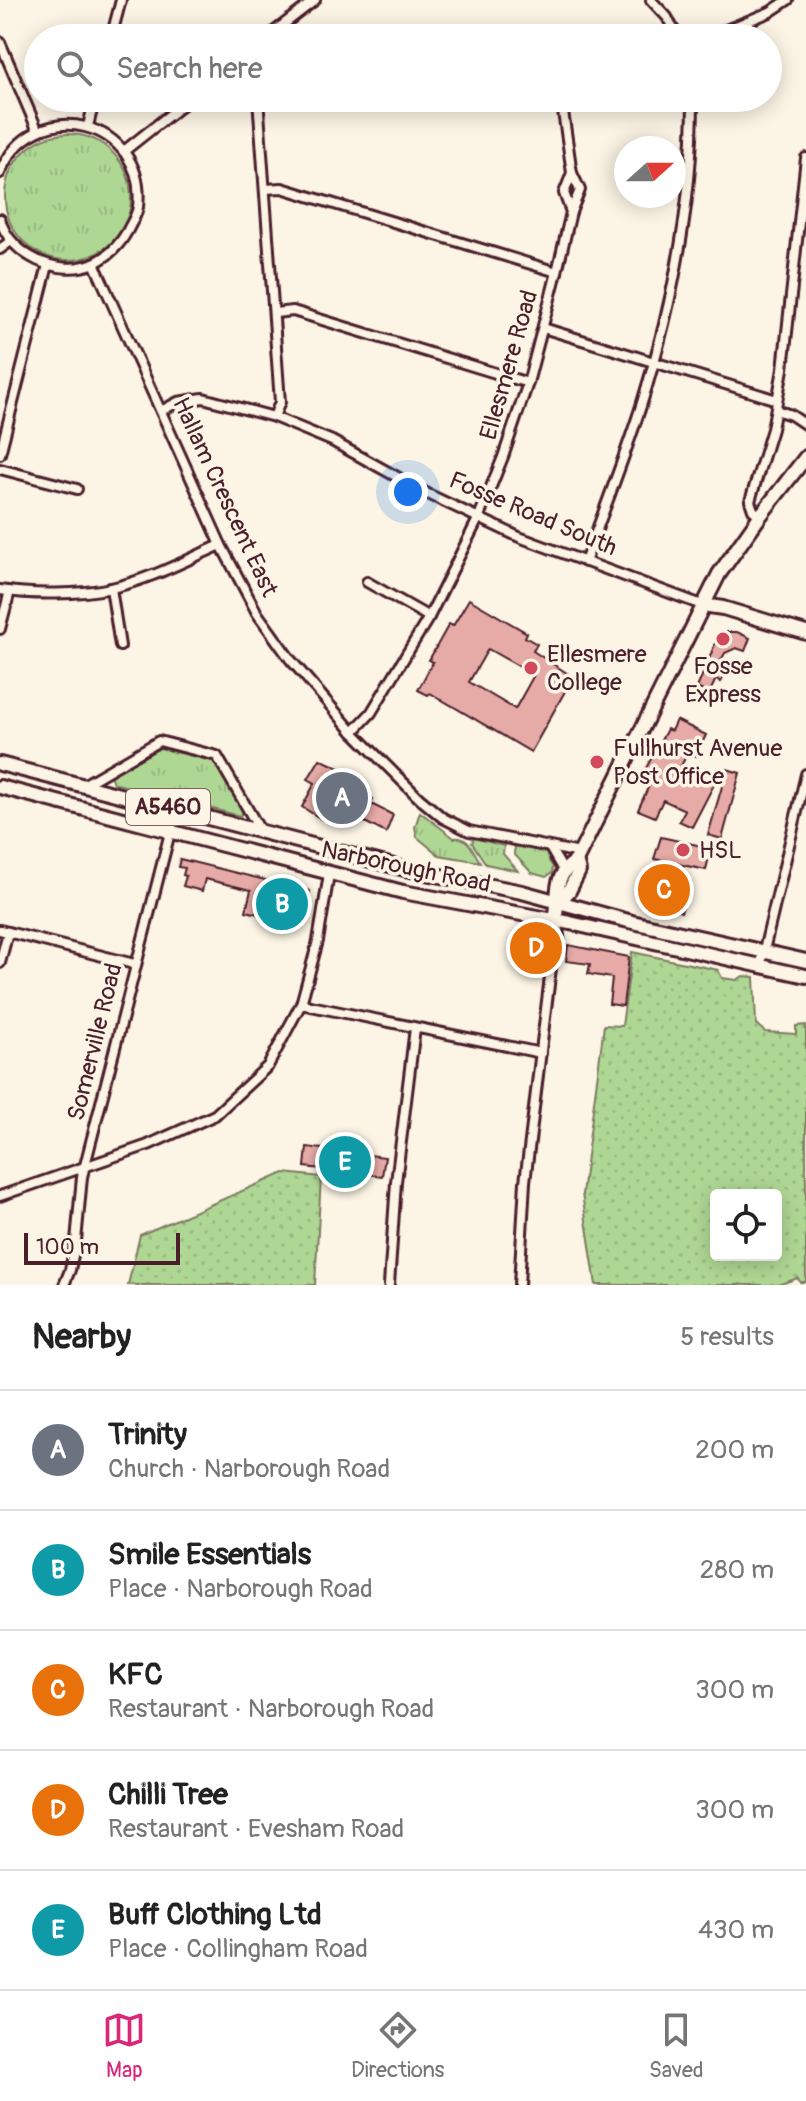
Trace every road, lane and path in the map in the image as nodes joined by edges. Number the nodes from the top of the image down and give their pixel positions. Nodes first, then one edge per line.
1 (121, 0) edge
2 (315, 0) edge
3 (651, 0) edge
4 (788, 0) edge
5 (115, 24) edge
6 (284, 24) edge
7 (671, 24) edge
8 (740, 24) edge
9 (0, 42) edge
10 (24, 98) edge
11 (30, 112) edge
12 (92, 112) edge
13 (173, 112) edge
14 (259, 112) edge
15 (563, 112) edge
16 (692, 112) edge
17 (88, 126) junction
18 (37, 129) junction
19 (124, 151) junction
20 (806, 158) edge
21 (0, 173) edge
22 (572, 173) junction
23 (804, 184) edge
24 (265, 189) junction
25 (571, 212) junction
26 (0, 219) edge
27 (11, 241) junction
28 (0, 249) edge
29 (94, 263) junction
30 (48, 265) junction
31 (557, 272) junction
32 (275, 313) junction
33 (543, 328) junction
34 (652, 362) junction
35 (528, 383) junction
36 (777, 400) junction
37 (776, 410) junction
38 (161, 411) junction
39 (274, 417) junction
40 (806, 425) edge
41 (0, 454) edge
42 (806, 457) edge
43 (0, 469) edge
44 (77, 489) dead end
45 (760, 516) junction
46 (478, 519) junction
47 (221, 545) junction
48 (585, 562) junction
49 (367, 582) dead end
50 (111, 588) junction
51 (5, 591) edge
52 (702, 605) junction
53 (429, 617) junction
54 (0, 629) edge
55 (806, 633) edge
56 (120, 646) dead end
57 (353, 732) junction
58 (0, 764) edge
59 (806, 774) edge
60 (85, 784) junction
61 (0, 787) edge
62 (176, 809) junction
63 (170, 832) junction
64 (261, 832) junction
65 (550, 848) junction
66 (578, 857) junction
67 (563, 870) junction
68 (329, 874) junction
69 (559, 902) junction
70 (555, 920) junction
71 (4, 931) edge
72 (763, 952) junction
73 (806, 961) edge
74 (0, 963) edge
75 (134, 964) junction
76 (760, 967) junction
77 (806, 976) edge
78 (301, 1004) junction
79 (415, 1028) junction
80 (541, 1053) junction
81 (85, 1166) junction
82 (0, 1196) edge
83 (64, 1285) edge
84 (389, 1285) edge
85 (519, 1285) edge

1 - 5 street
2 - 6 street
3 - 7 street
4 - 8 street
9 - 10 street
11 - 18 street
12 - 17 street
13 - 19 street
14 - 24 street
15 - 22 street, Ellesmere Road
16 - 34 street
17 - 18 street
17 - 19 street
18 - 21 street
19 - 29 street
20 - 23 street
22 - 25 street, Ellesmere Road
22 - 25 street, Ellesmere Road
23 - 36 street
24 - 31 street
24 - 32 street
25 - 31 street, Ellesmere Road
26 - 27 street
27 - 28 street
27 - 30 street
29 - 30 street
29 - 38 street, Hallam Crescent East
30 - 41 street
31 - 33 street, Ellesmere Road
32 - 35 street
32 - 39 street
33 - 34 street
33 - 35 street, Ellesmere Road
34 - 36 street
34 - 48 street
35 - 46 street, Ellesmere Road
36 - 37 street
37 - 40 street
37 - 45 street
38 - 39 street, Fosse Road South
38 - 47 street, Hallam Crescent East
39 - 46 street, Fosse Road South
42 - 45 main road
43 - 44 street
45 - 52 main road
46 - 48 street, Fosse Road South
46 - 53 street, Ellesmere Road
47 - 50 street
47 - 57 street, Hallam Crescent East
48 - 52 street, Fosse Road South
49 - 53 street
50 - 51 street
50 - 56 street
51 - 54 street
52 - 55 main road, Fosse Road South
52 - 66 main road
53 - 57 street, Ellesmere Road
57 - 65 street, Hallam Crescent East
58 - 60 main road, Narborough Road / A5460
59 - 72 street
60 - 62 main road, Narborough Road / A5460
60 - 64 street
61 - 63 main road, Narborough Road / A5460
62 - 63 street, Somerville Road
62 - 64 main road, Narborough Road / A5460
63 - 68 main road, Narborough Road / A5460
63 - 75 street, Somerville Road
64 - 69 main road, Narborough Road / A5460
65 - 66 street, Hallam Crescent East
65 - 67 street
66 - 67 main road
66 - 69 main road
67 - 69 main road
68 - 70 main road, Narborough Road / A5460
68 - 78 street
69 - 70 main road
69 - 72 main road, Narborough Road / A5460
70 - 76 main road, Narborough Road / A5460
70 - 80 street
71 - 74 street
71 - 75 street
72 - 73 main road, Narborough Road / A5460
72 - 76 street
75 - 81 street, Somerville Road
76 - 77 main road, Narborough Road / A5460
78 - 79 street
78 - 81 street
79 - 80 street
79 - 84 street
80 - 85 street
81 - 82 street
81 - 83 street, Somerville Road

